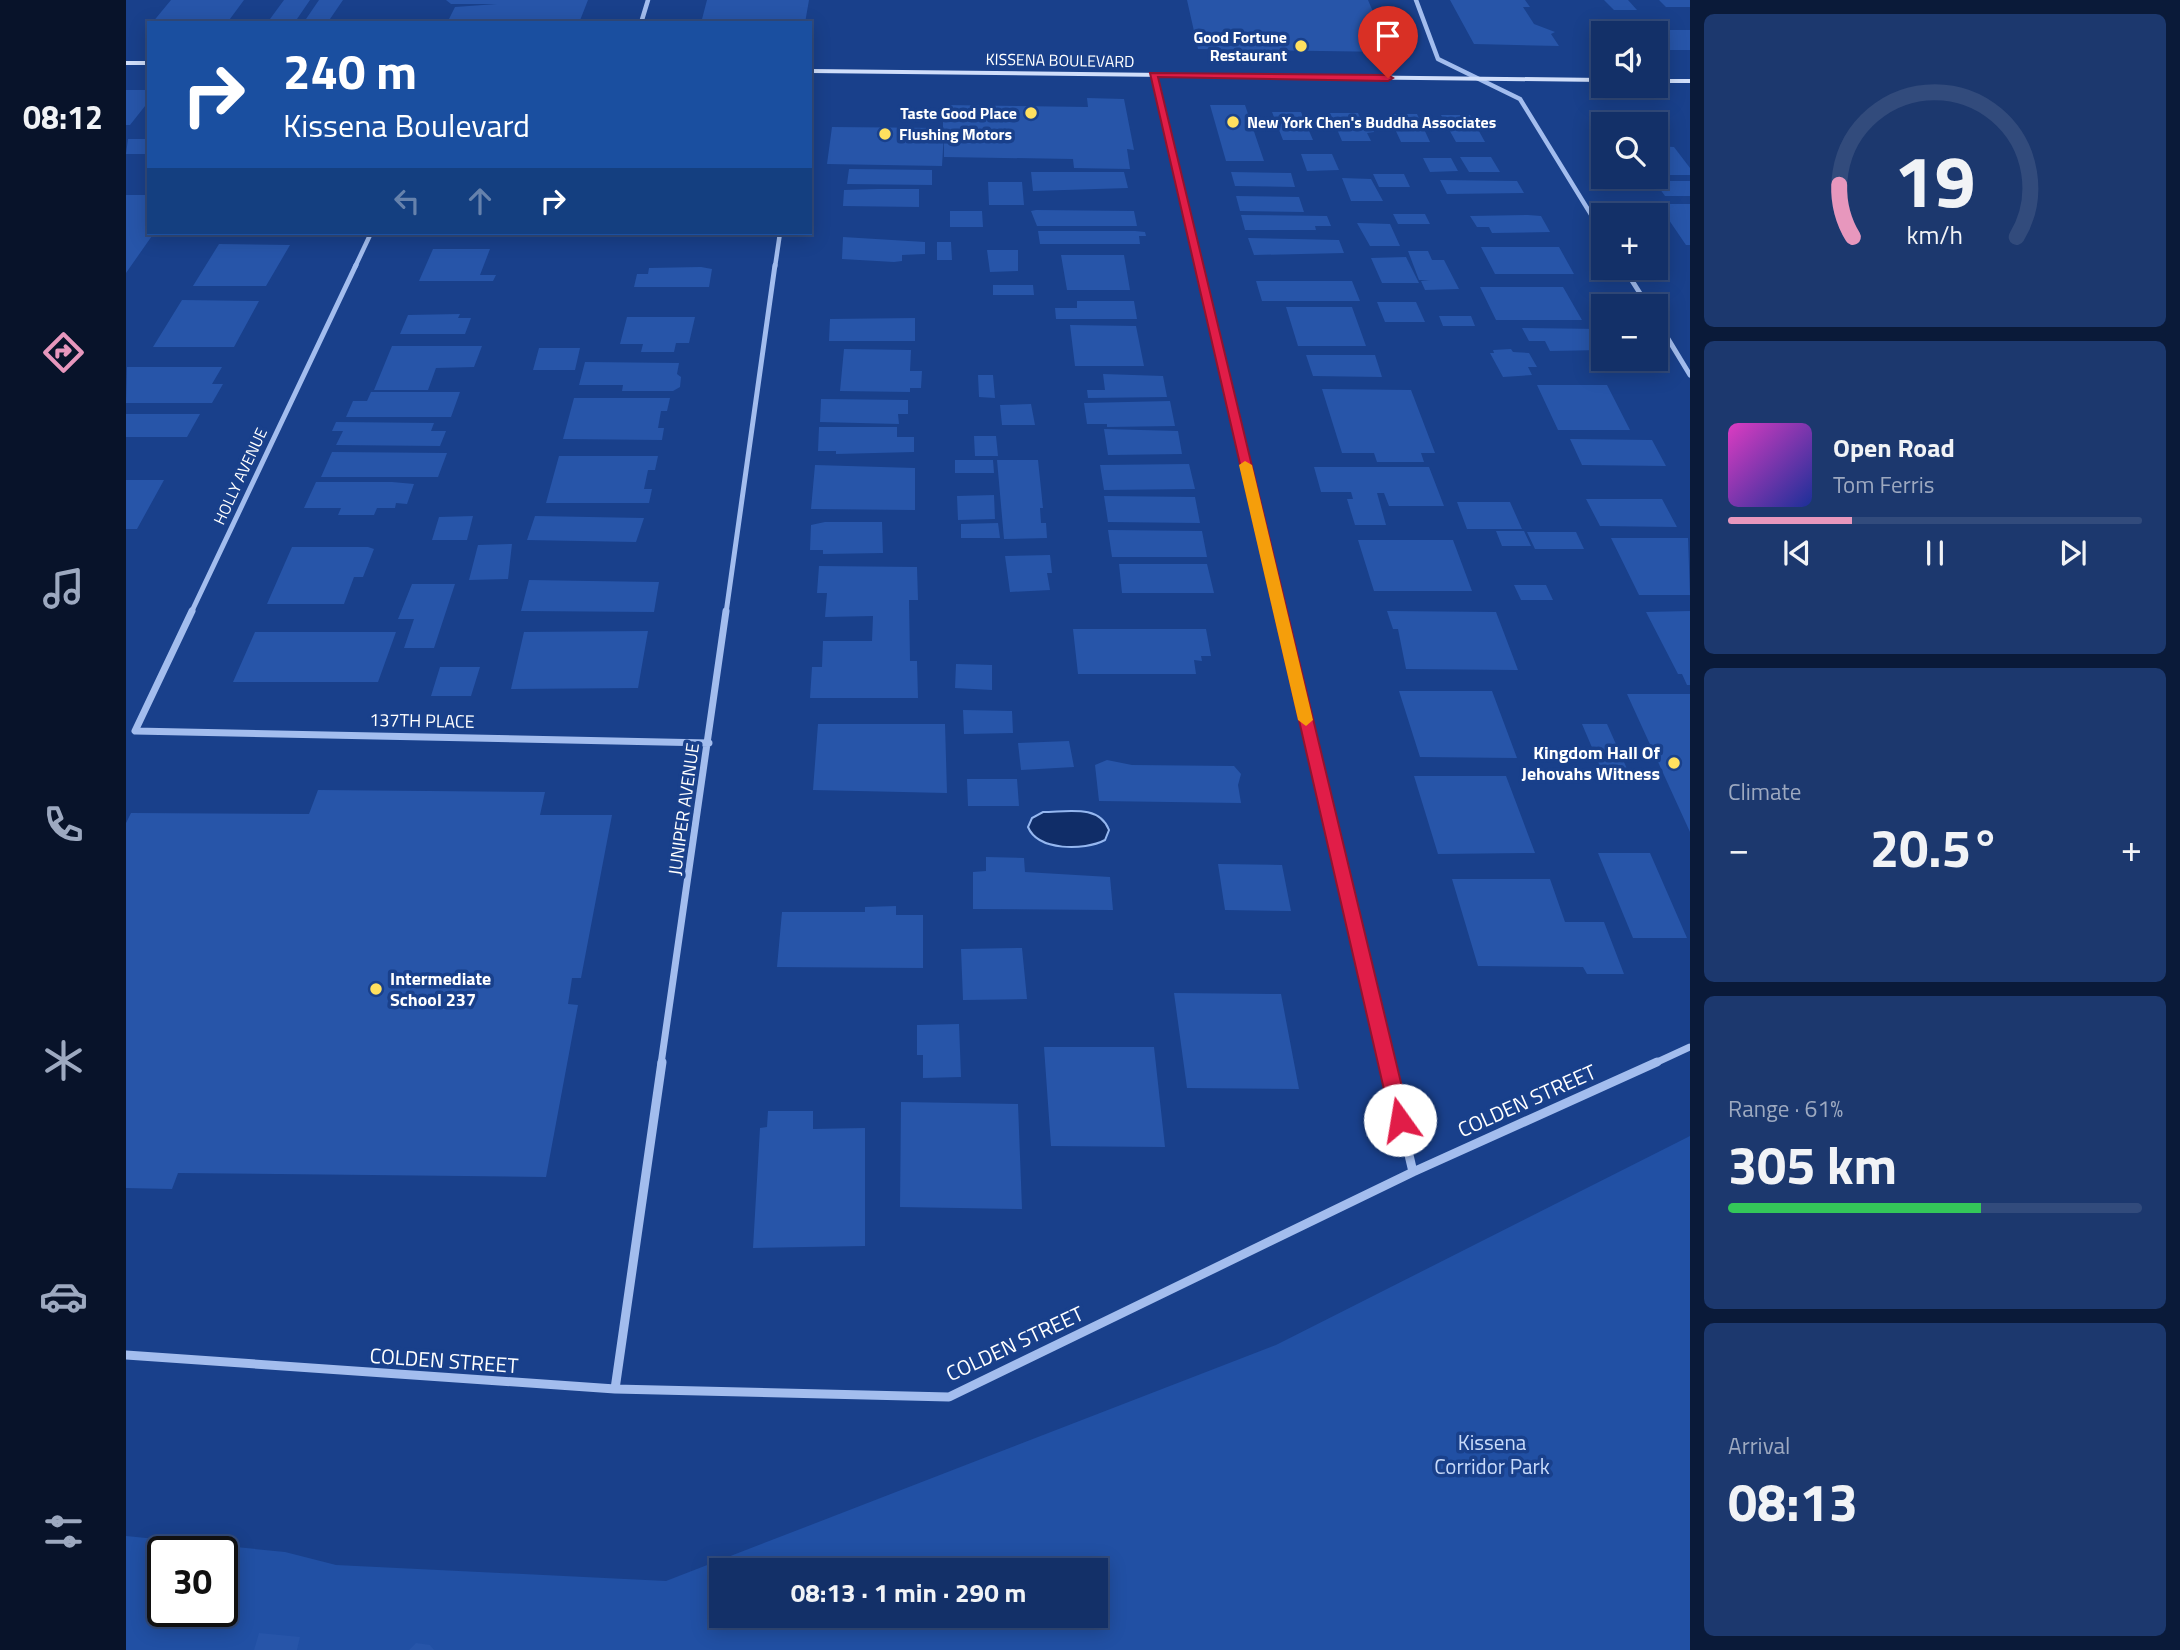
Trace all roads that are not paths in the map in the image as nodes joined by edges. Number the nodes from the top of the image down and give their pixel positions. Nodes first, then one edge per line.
1 (648, 0) edge
2 (1416, 0) edge
3 (642, 21) edge
4 (126, 63) edge
5 (147, 63) edge
6 (812, 71) edge
7 (1153, 75) junction
8 (1479, 79) junction
9 (1591, 80) edge
10 (1668, 81) edge
11 (1690, 81) edge
12 (1591, 214) edge
13 (370, 235) edge
14 (780, 235) edge
15 (1668, 339) edge
16 (1690, 375) edge
17 (135, 731) joint
18 (709, 743) junction
19 (1690, 1048) edge
20 (1413, 1172) junction
21 (126, 1355) edge
22 (615, 1389) junction

1 - 3 street
2 - 8 street
4 - 5 main road
6 - 7 main road, KISSENA BOULEVARD
7 - 8 main road, KISSENA BOULEVARD
7 - 20 street
8 - 9 main road, KISSENA BOULEVARD
8 - 12 street
10 - 11 main road
13 - 17 street, HOLLY AVENUE
14 - 18 street, JUNIPER AVENUE
15 - 16 street
17 - 18 street, 137TH PLACE
18 - 22 street, JUNIPER AVENUE
19 - 20 street, COLDEN STREET
20 - 22 street, COLDEN STREET
21 - 22 street, COLDEN STREET

